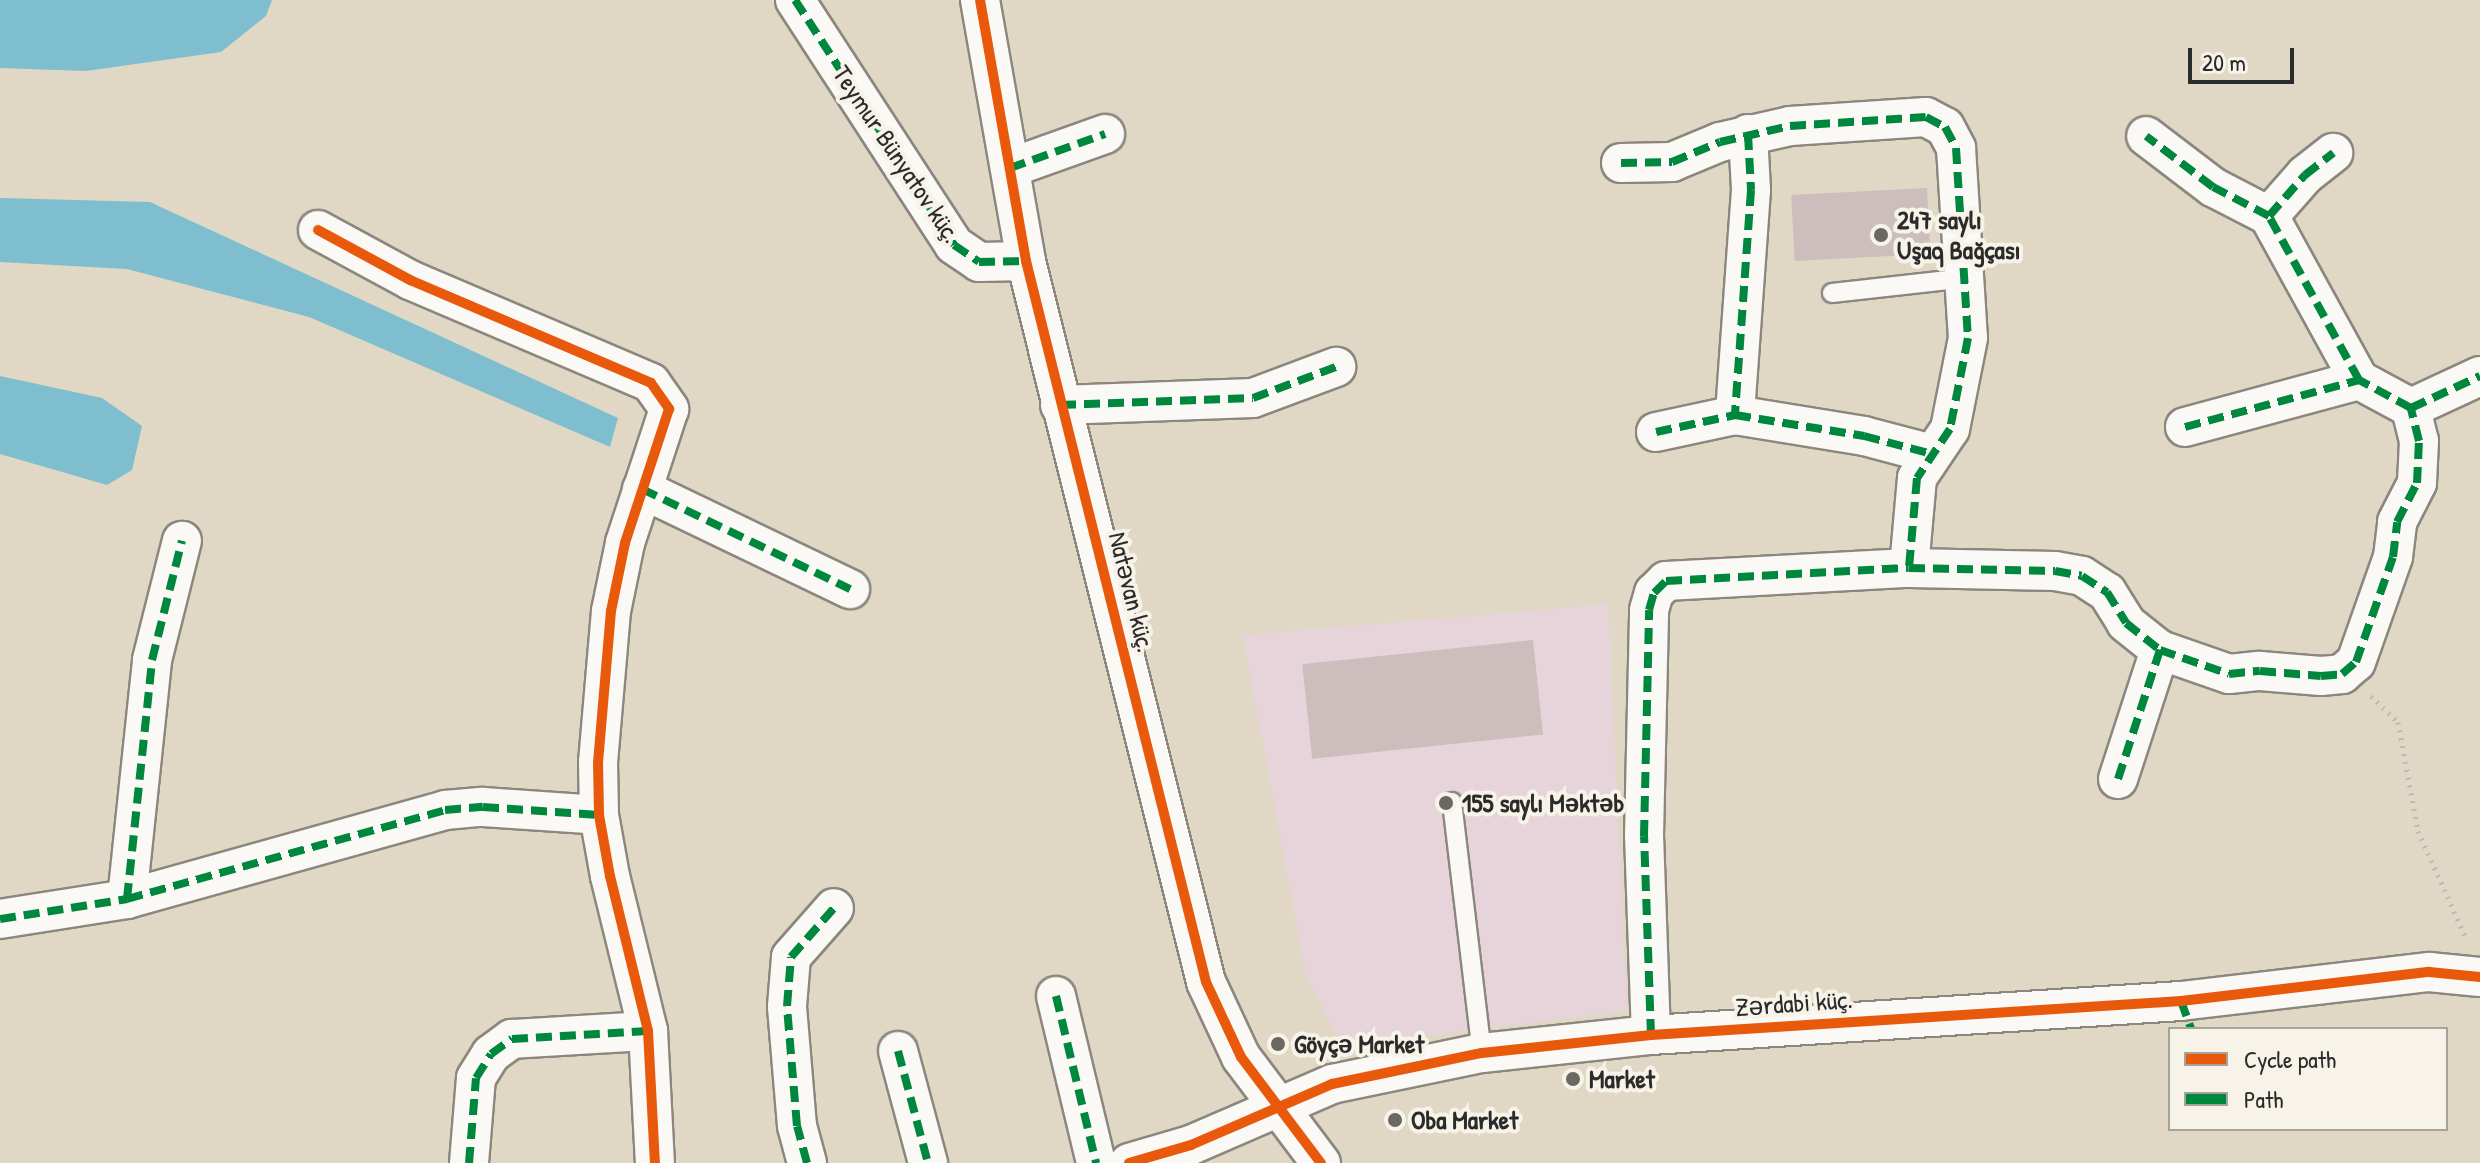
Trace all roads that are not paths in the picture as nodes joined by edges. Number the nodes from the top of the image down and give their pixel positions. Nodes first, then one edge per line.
1 (795, 0) edge
2 (980, 0) edge
3 (1105, 134) dead end
4 (1748, 134) junction
5 (2146, 136) dead end
6 (2333, 153) dead end
7 (1621, 163) dead end
8 (1010, 168) junction
9 (2269, 216) junction
10 (318, 230) dead end
11 (1026, 261) junction
12 (1966, 278) junction
13 (1832, 293) dead end
14 (1336, 367) dead end
15 (2480, 376) edge
16 (2359, 380) junction
17 (1060, 405) junction
18 (2411, 408) junction
19 (1735, 415) junction
20 (2185, 427) dead end
21 (1656, 432) dead end
22 (1932, 454) junction
23 (642, 489) junction
24 (182, 541) dead end
25 (1909, 568) junction
26 (850, 589) dead end
27 (2160, 650) junction
28 (2118, 779) dead end
29 (1452, 802) dead end
30 (599, 815) junction
31 (127, 899) junction
32 (834, 908) dead end
33 (0, 919) edge
34 (2477, 965) edge
35 (1056, 996) dead end
36 (2186, 1015) edge
37 (648, 1031) junction
38 (1651, 1035) junction
39 (898, 1051) dead end
40 (1482, 1053) junction
41 (1274, 1107) junction
42 (469, 1163) edge
43 (655, 1163) edge
44 (807, 1163) edge
45 (928, 1163) edge
46 (1096, 1163) edge
47 (1129, 1163) edge
48 (1321, 1163) edge

1 - 11 street, Teymur Bünyatov küç.
2 - 8 street, Natəvan küç.
3 - 8 street
4 - 7 street
4 - 12 street
4 - 19 street
5 - 9 street
6 - 9 street
8 - 11 street, Natəvan küç.
9 - 16 street
10 - 23 street
11 - 17 street, Natəvan küç.
12 - 13 lane
12 - 22 street
14 - 17 street
15 - 18 street
16 - 18 street
16 - 20 street
17 - 41 street, Natəvan küç.
18 - 27 street
19 - 21 street
19 - 22 street
22 - 25 street
23 - 26 street
23 - 30 street
24 - 31 street
25 - 27 street
25 - 38 street
27 - 28 street
29 - 40 lane
30 - 31 street
30 - 37 street
31 - 33 street
32 - 44 street
34 - 36 street, Zərdabi küç.
35 - 46 street
36 - 38 street, Zərdabi küç.
37 - 42 street
37 - 43 street
38 - 40 street, Zərdabi küç.
39 - 45 street
40 - 41 street, Zərdabi küç.
41 - 47 street, Zərdabi küç.
41 - 48 street, Natəvan küç.

